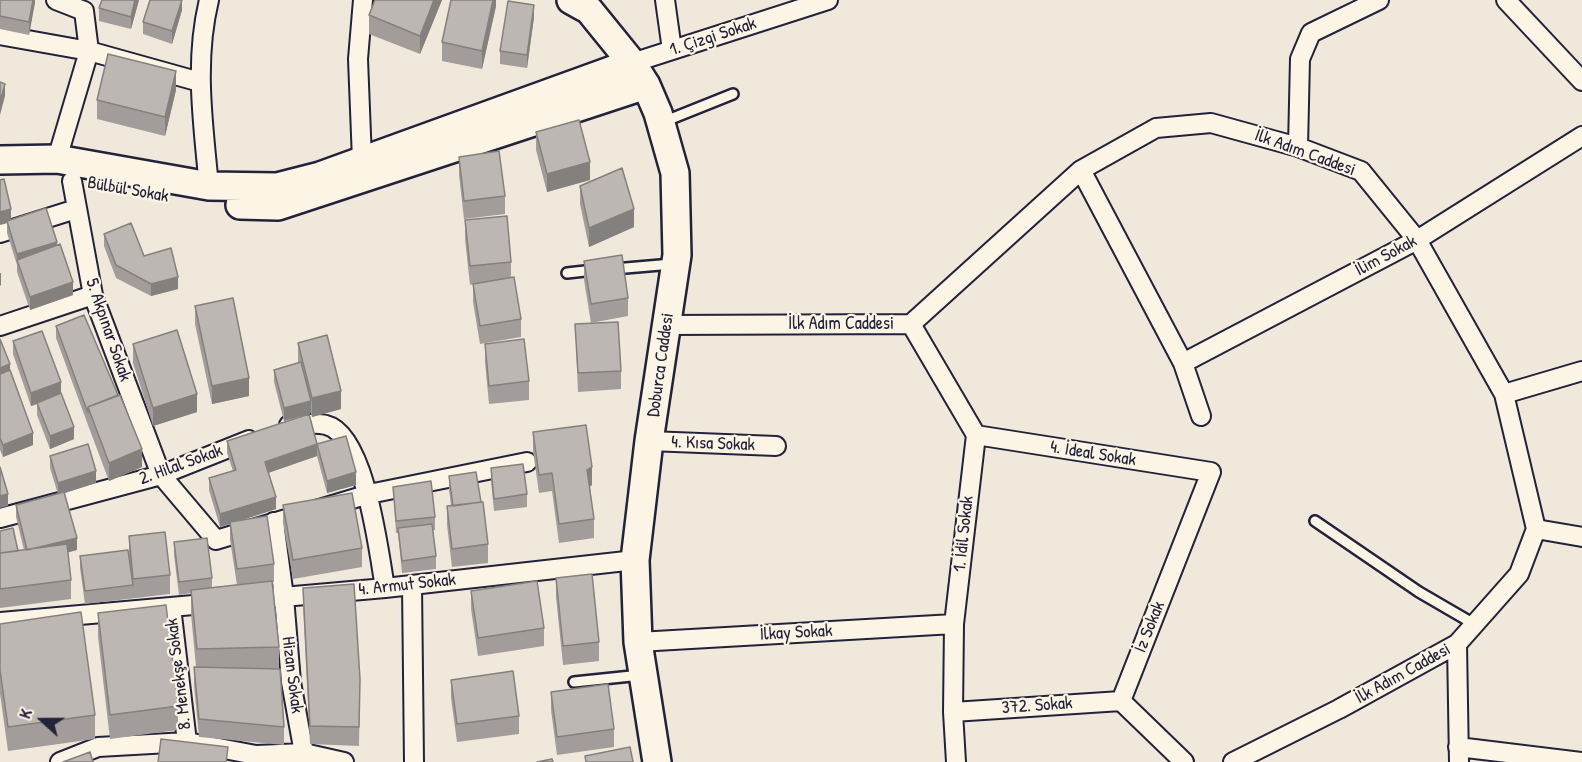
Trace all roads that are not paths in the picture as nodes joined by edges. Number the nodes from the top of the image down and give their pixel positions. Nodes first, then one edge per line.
1 (56, 0) edge
2 (209, 0) edge
3 (363, 0) edge
4 (571, 0) edge
5 (665, 0) edge
6 (828, 0) edge
7 (1379, 0) edge
8 (1506, 0) edge
9 (0, 35) edge
10 (672, 50) junction
11 (89, 51) junction
12 (632, 63) junction
13 (1582, 81) edge
14 (200, 82) junction
15 (646, 86) junction
16 (733, 94) dead end
17 (661, 122) junction
18 (1582, 135) edge
19 (1298, 147) junction
20 (57, 159) junction
21 (0, 160) edge
22 (366, 168) junction
23 (1081, 170) junction
24 (72, 181) junction
25 (209, 186) junction
26 (76, 209) junction
27 (0, 233) edge
28 (1417, 240) junction
29 (675, 263) junction
30 (567, 273) dead end
31 (93, 295) junction
32 (910, 324) junction
33 (666, 325) junction
34 (0, 326) edge
35 (1183, 363) junction
36 (1582, 371) edge
37 (1504, 394) junction
38 (1201, 416) dead end
39 (975, 435) junction
40 (649, 441) junction
41 (776, 446) dead end
42 (527, 462) dead end
43 (1211, 472) joint
44 (161, 475) junction
45 (369, 494) junction
46 (0, 518) edge
47 (1315, 521) dead end
48 (274, 522) junction
49 (1536, 529) junction
50 (1582, 537) edge
51 (635, 560) junction
52 (412, 585) junction
53 (385, 588) junction
54 (284, 597) junction
55 (171, 607) junction
56 (0, 622) edge
57 (954, 624) junction
58 (1474, 624) junction
59 (638, 642) junction
60 (1457, 644) junction
61 (643, 675) junction
62 (180, 678) junction
63 (202, 679) edge
64 (268, 682) edge
65 (291, 682) junction
66 (574, 682) dead end
67 (1121, 700) junction
68 (954, 712) junction
69 (187, 742) junction
70 (304, 753) junction
71 (1459, 755) edge
72 (256, 758) edge
73 (60, 762) edge
74 (344, 762) edge
75 (414, 762) edge
76 (657, 762) edge
77 (956, 762) edge
78 (1184, 762) edge
79 (1233, 762) edge
80 (1582, 762) edge

1 - 11 street
2 - 14 street
3 - 22 street
4 - 12 street, Doburca Caddesi
5 - 10 street
6 - 10 street, 1. Çizgi Sokak
7 - 19 street
8 - 13 street
9 - 11 street
10 - 12 street, 1. Çizgi Sokak
11 - 14 street
11 - 20 street
12 - 15 street, Doburca Caddesi
12 - 22 street, Bülbül Sokak
14 - 25 street
15 - 17 street, Doburca Caddesi
15 - 22 street, Bülbül Sokak
16 - 17 lane
17 - 29 street, Doburca Caddesi
18 - 28 street, İlim Sokak
19 - 23 street, İlk Adım Caddesi
19 - 28 street, İlk Adım Caddesi
20 - 21 street
20 - 24 street, Bülbül Sokak
20 - 25 street, Bülbül Sokak
22 - 24 street, Bülbül Sokak
22 - 25 street, Bülbül Sokak
23 - 32 street, İlk Adım Caddesi
23 - 35 street
24 - 26 street, 5. Akpınar Sokak
26 - 27 street
26 - 31 street, 5. Akpınar Sokak
28 - 35 street, İlim Sokak
28 - 37 street, İlk Adım Caddesi
29 - 30 lane
29 - 33 street, Doburca Caddesi
31 - 34 street
31 - 44 street, 5. Akpınar Sokak
32 - 33 street, İlk Adım Caddesi
32 - 39 street
33 - 40 street, Doburca Caddesi
35 - 38 street
36 - 37 street
37 - 49 street, İlk Adım Caddesi
39 - 43 street, 4. İdeal Sokak
39 - 57 street, 1. İdil Sokak
40 - 41 street, 4. Kısa Sokak
40 - 51 street, Doburca Caddesi
42 - 45 street
43 - 67 street, İz Sokak
44 - 45 street, 2. Hilal Sokak
44 - 46 street, 2. Hilal Sokak
44 - 48 street, 5. Akpınar Sokak
45 - 48 street
45 - 53 street, 2. Hilal Sokak
47 - 58 lane
48 - 54 street, Hizan Sokak
49 - 50 street
49 - 58 street, İlk Adım Caddesi
51 - 52 street, 4. Armut Sokak
51 - 59 street, Doburca Caddesi
52 - 53 street, 4. Armut Sokak
52 - 75 street
53 - 54 street, 4. Armut Sokak
54 - 55 street, 4. Armut Sokak
54 - 65 street, Hizan Sokak
55 - 56 street, 4. Armut Sokak
55 - 62 street, 8. Menekşe Sokak
57 - 59 street, İlkay Sokak
57 - 68 street, 1. İdil Sokak
58 - 60 street, İlk Adım Caddesi
59 - 61 street, Doburca Caddesi
60 - 71 street
60 - 79 street, İlk Adım Caddesi
61 - 66 lane
61 - 76 street, Doburca Caddesi
62 - 63 street
62 - 69 street, 8. Menekşe Sokak
64 - 65 street
65 - 70 street, Hizan Sokak
67 - 68 street, 372. Sokak
67 - 78 street
68 - 77 street, 1. İdil Sokak
69 - 72 street
69 - 73 street
70 - 72 street
70 - 74 street
71 - 80 street

